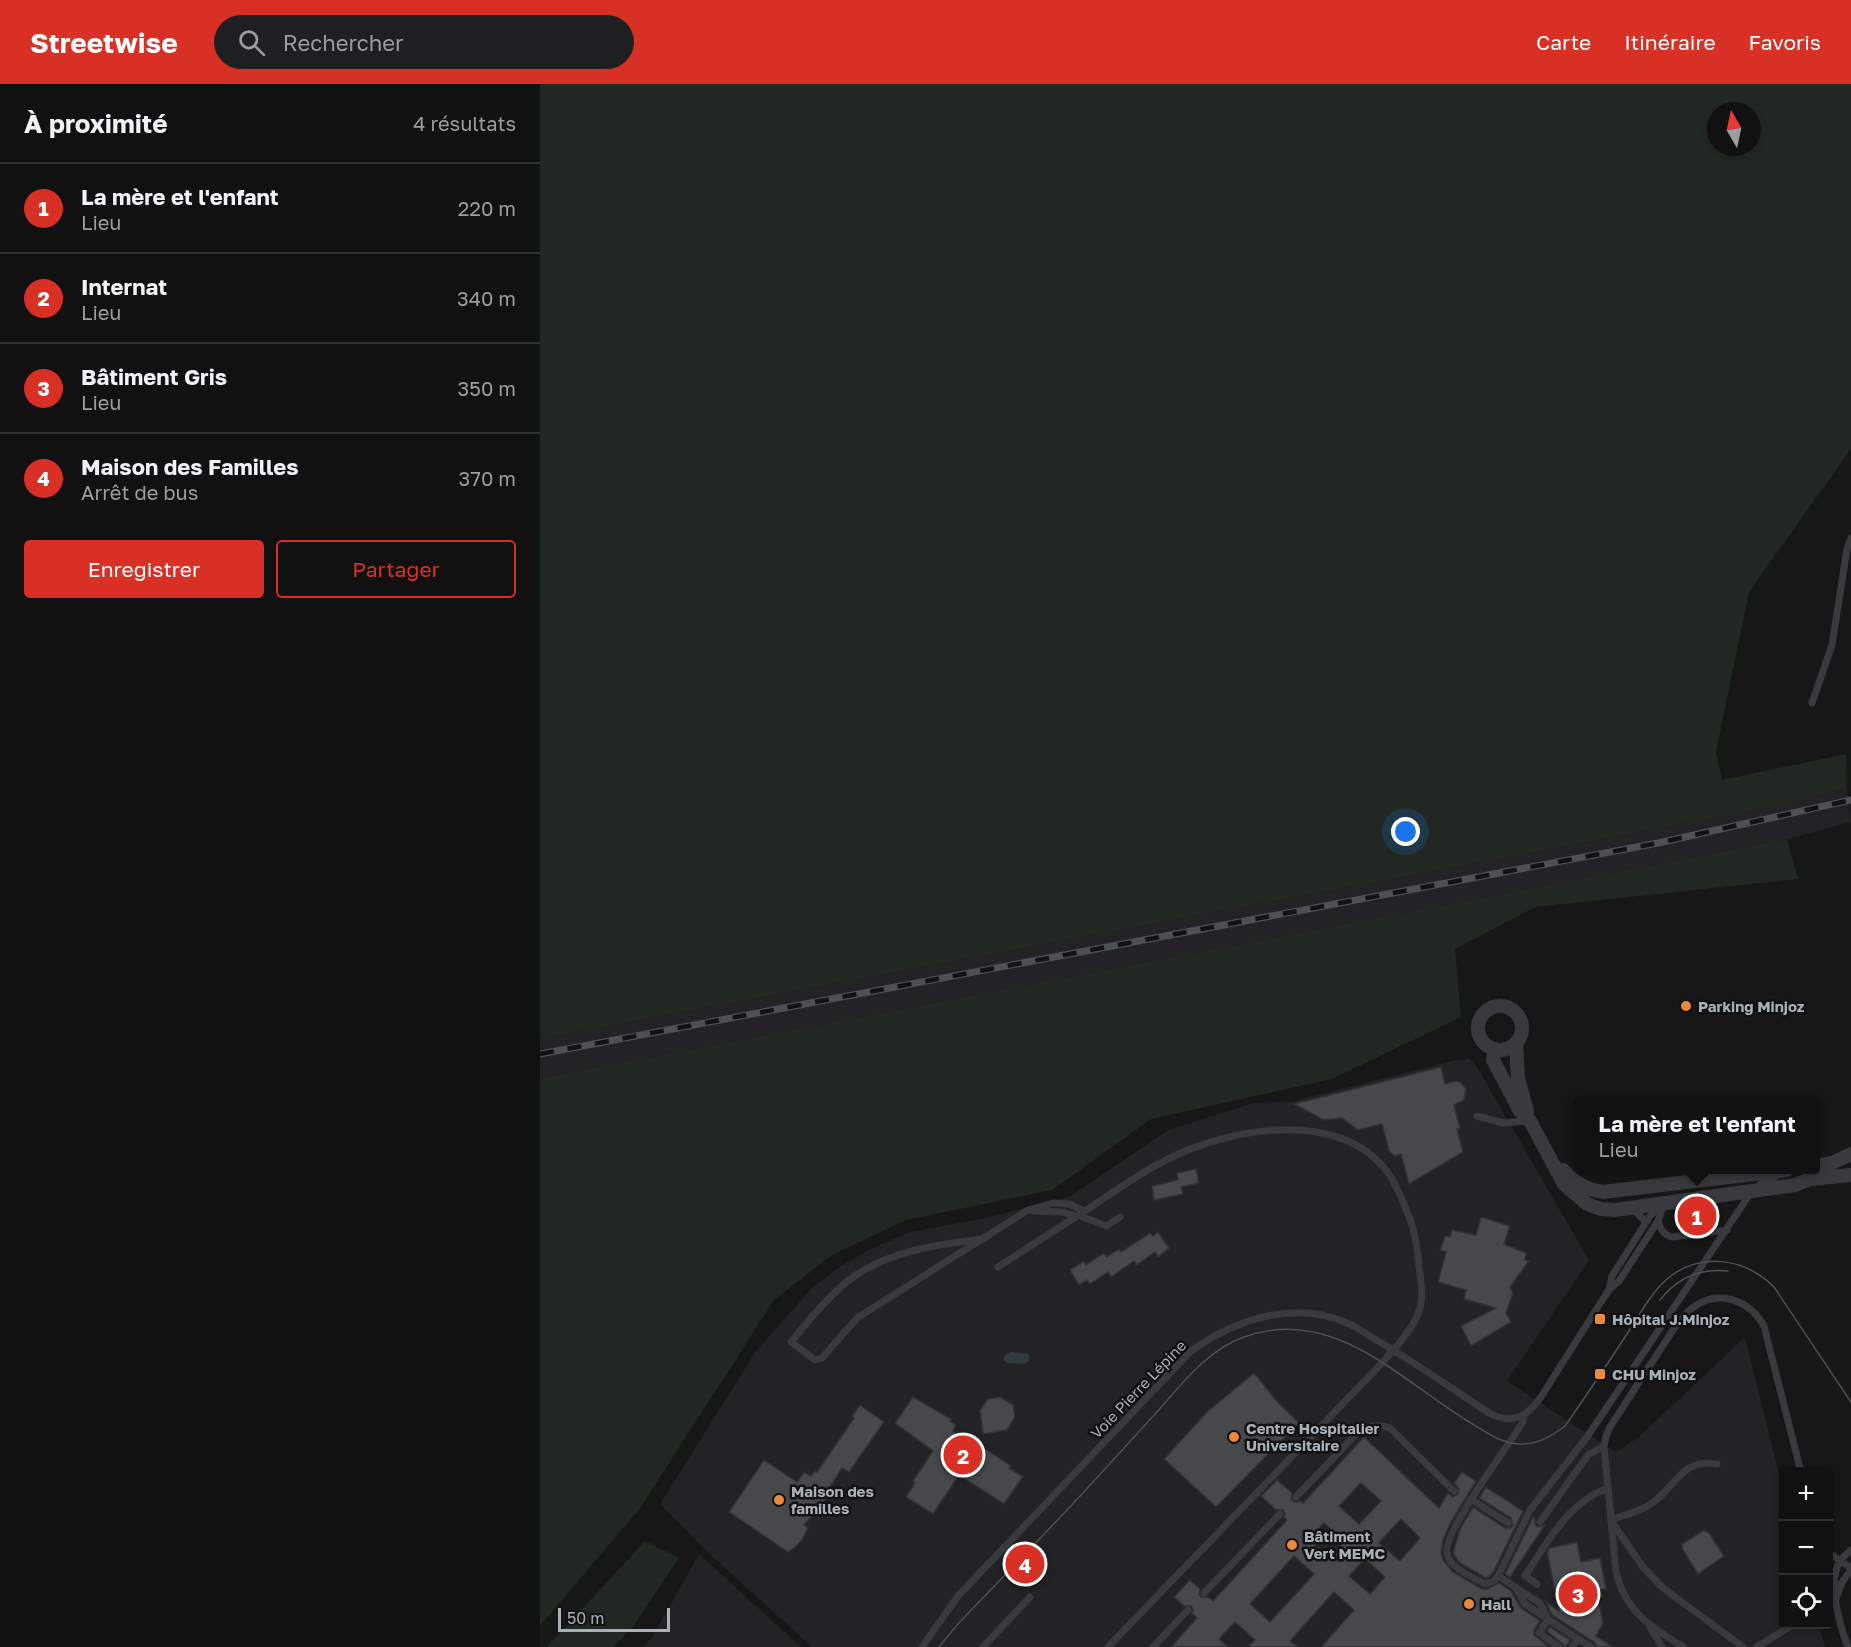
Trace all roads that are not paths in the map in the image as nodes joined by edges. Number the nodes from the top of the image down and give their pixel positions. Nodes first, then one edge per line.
1 (1851, 538) edge
2 (1812, 703) dead end
3 (1516, 1043) junction
4 (1495, 1049) junction
5 (1477, 1116) dead end
6 (1530, 1121) junction
7 (1851, 1154) edge
8 (1551, 1158) junction
9 (1820, 1165) edge
10 (1755, 1174) edge
11 (1780, 1174) edge
12 (1851, 1175) edge
13 (1679, 1183) junction
14 (1752, 1191) junction
15 (1665, 1203) junction
16 (1631, 1208) junction
17 (1080, 1214) junction
18 (1120, 1217) dead end
19 (1658, 1221) junction
20 (1646, 1222) junction
21 (1727, 1230) junction
22 (984, 1239) junction
23 (998, 1267) dead end
24 (1609, 1290) junction
25 (1666, 1318) junction
26 (1667, 1340) junction
27 (1394, 1349) junction
28 (1524, 1415) junction
29 (1604, 1446) junction
30 (1717, 1464) dead end
31 (1800, 1467) edge
32 (1608, 1488) junction
33 (1454, 1491) dead end
34 (1296, 1497) dead end
35 (1471, 1499) junction
36 (1280, 1514) dead end
37 (1611, 1520) junction
38 (1540, 1522) dead end
39 (1508, 1523) dead end
40 (1851, 1550) edge
41 (1833, 1555) edge
42 (1840, 1560) junction
43 (1851, 1569) edge
44 (1498, 1576) junction
45 (1537, 1584) dead end
46 (1204, 1593) dead end
47 (1030, 1597) dead end
48 (1836, 1599) junction
49 (1833, 1601) edge
50 (1188, 1610) dead end
51 (1548, 1619) junction
52 (1649, 1625) junction
53 (1786, 1629) edge
54 (1578, 1639) junction
55 (922, 1647) edge
56 (983, 1647) edge
57 (1107, 1647) edge
58 (1153, 1647) edge
59 (1559, 1647) edge
60 (1572, 1647) edge
61 (1591, 1647) edge
62 (1662, 1647) edge
63 (1683, 1647) edge
64 (1743, 1647) edge
65 (1757, 1647) edge
66 (1848, 1647) edge

1 - 2 lane
3 - 4 street
3 - 4 street
3 - 6 street
4 - 6 street
5 - 6 lane
6 - 8 street
7 - 9 street
8 - 13 street
8 - 16 street
10 - 13 street
11 - 14 lane
12 - 14 street
13 - 15 street
14 - 15 street
14 - 21 lane
15 - 16 street
15 - 19 lane
15 - 20 lane
16 - 20 lane
17 - 18 lane
17 - 22 lane
17 - 23 lane
17 - 27 lane
19 - 21 lane
19 - 24 lane
20 - 24 lane
21 - 25 lane
22 - 22 lane
24 - 28 lane
25 - 26 lane
25 - 44 lane
26 - 29 lane
26 - 31 lane
27 - 28 lane, Voie Pierre Lépine
27 - 55 lane, Voie Pierre Lépine
27 - 57 lane
28 - 35 lane
29 - 32 lane
29 - 38 lane
30 - 37 lane
32 - 37 lane
32 - 45 lane
33 - 34 lane
35 - 39 lane
35 - 44 lane
36 - 46 lane
37 - 52 lane
37 - 64 lane
40 - 42 lane
41 - 42 lane
42 - 43 lane
42 - 48 lane
43 - 48 lane
44 - 51 lane
47 - 56 lane
48 - 49 lane
48 - 66 lane
50 - 58 lane
51 - 54 lane
51 - 59 lane
52 - 62 lane
52 - 63 lane
53 - 65 lane
54 - 60 lane
54 - 61 lane

